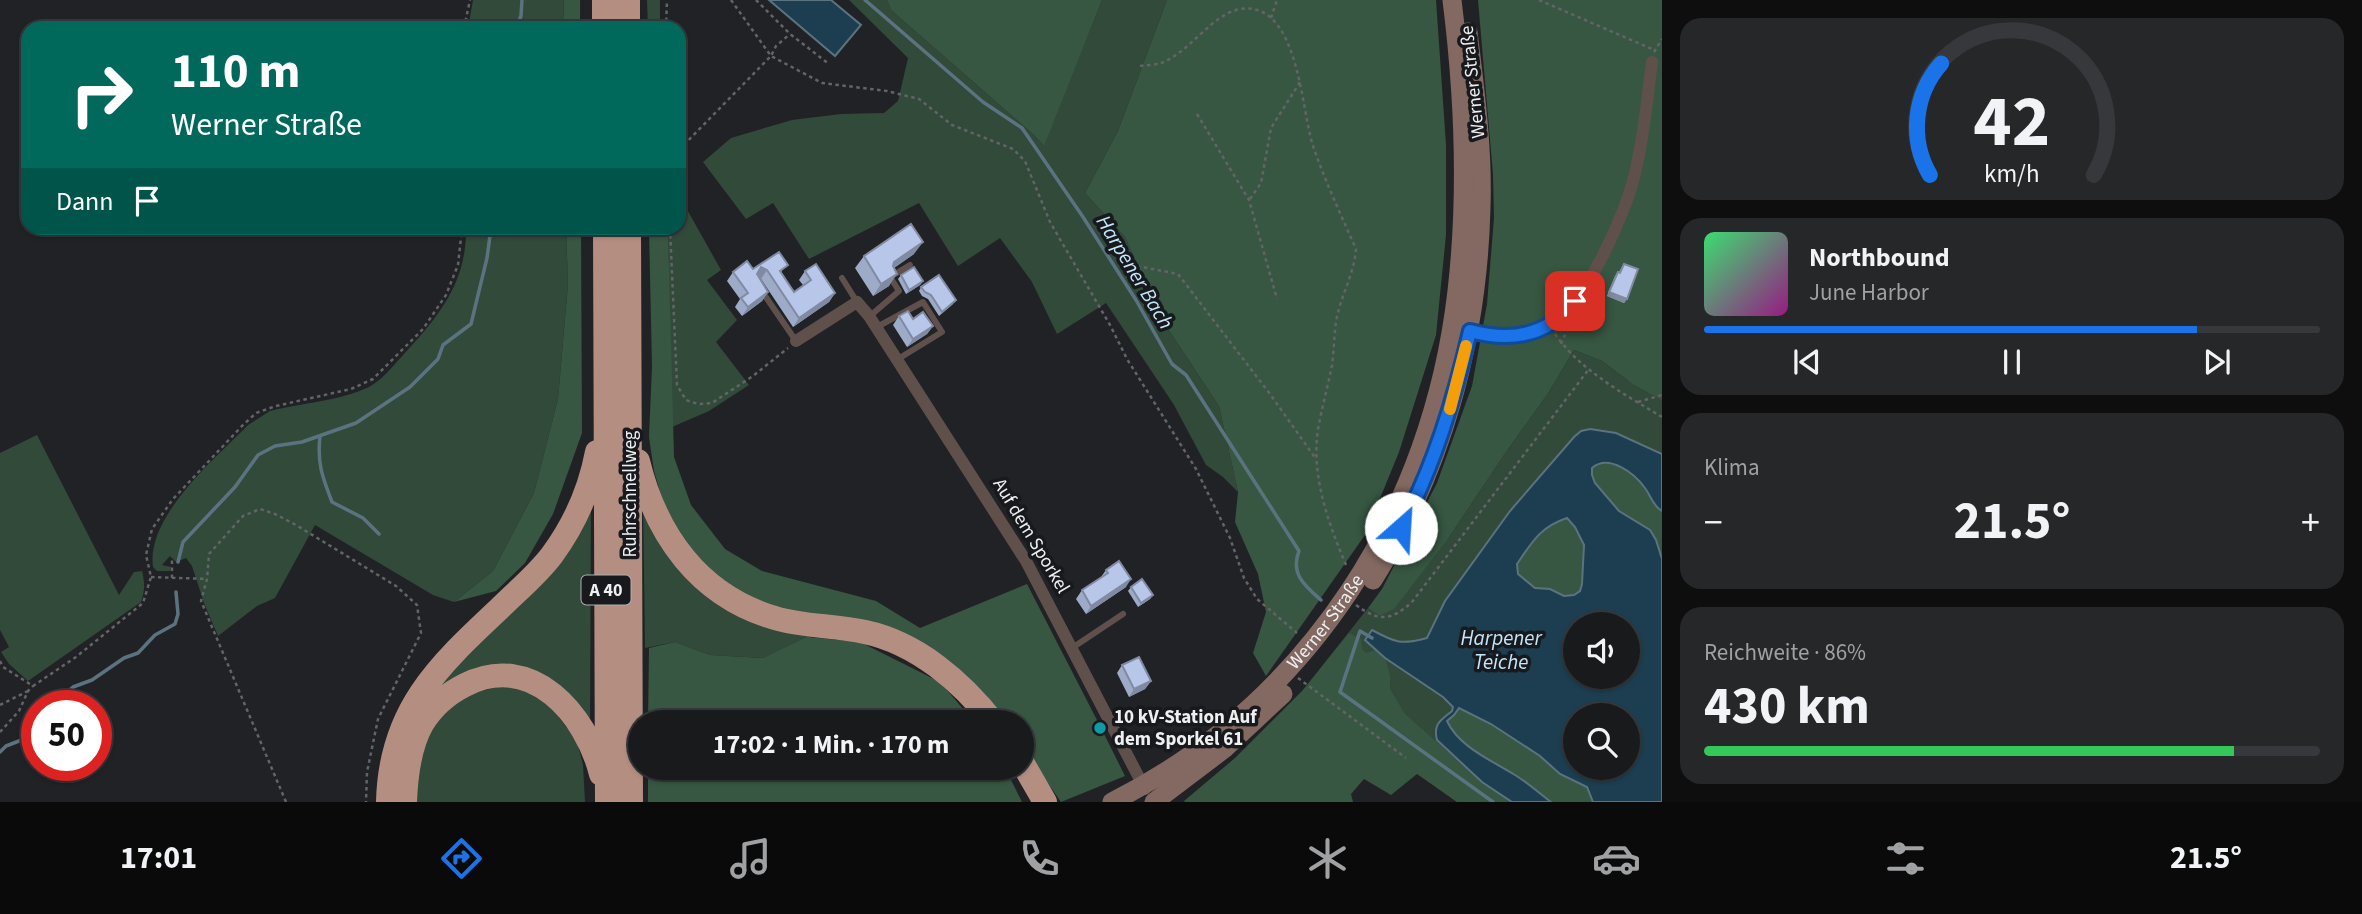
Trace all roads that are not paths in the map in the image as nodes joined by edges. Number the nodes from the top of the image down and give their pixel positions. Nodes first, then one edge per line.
1 (604, 0) edge
2 (628, 0) edge
3 (1452, 0) edge
4 (1464, 0) edge
5 (604, 21) edge
6 (628, 21) edge
7 (1653, 56) road end
8 (606, 235) edge
9 (628, 235) edge
10 (910, 265) dead end
11 (842, 278) dead end
12 (756, 282) edge
13 (857, 302) junction
14 (869, 316) junction
15 (877, 327) junction
16 (1460, 329) junction
17 (796, 341) joint
18 (898, 359) junction
19 (617, 379) junction
20 (1123, 614) dead end
21 (1072, 648) junction
22 (983, 710) edge
23 (1032, 780) edge
24 (1149, 797) edge
25 (388, 802) edge
26 (405, 802) edge
27 (607, 802) edge
28 (631, 802) edge
29 (1045, 802) edge
30 (1112, 802) edge

1 - 5 highway
2 - 6 highway
3 - 16 main road, Werner Straße
4 - 16 main road, Werner Straße
7 - 16 street
8 - 19 highway, Ruhrschnellweg / A 40
9 - 19 highway, Ruhrschnellweg / A 40
10 - 14 lane
11 - 13 lane, Auf dem Sporkel
12 - 17 lane
13 - 14 street, Auf dem Sporkel
13 - 17 street
14 - 15 street, Auf dem Sporkel
15 - 18 street, Auf dem Sporkel
15 - 18 lane
16 - 24 main road, Werner Straße
16 - 24 main road, Werner Straße
18 - 21 street, Auf dem Sporkel
19 - 22 highway
19 - 25 highway
19 - 27 highway, Ruhrschnellweg / A 40
19 - 28 highway, Ruhrschnellweg / A 40
20 - 21 lane
21 - 24 street, Auf dem Sporkel
23 - 29 highway
24 - 30 main road, Werner Straße
26 - 27 highway

